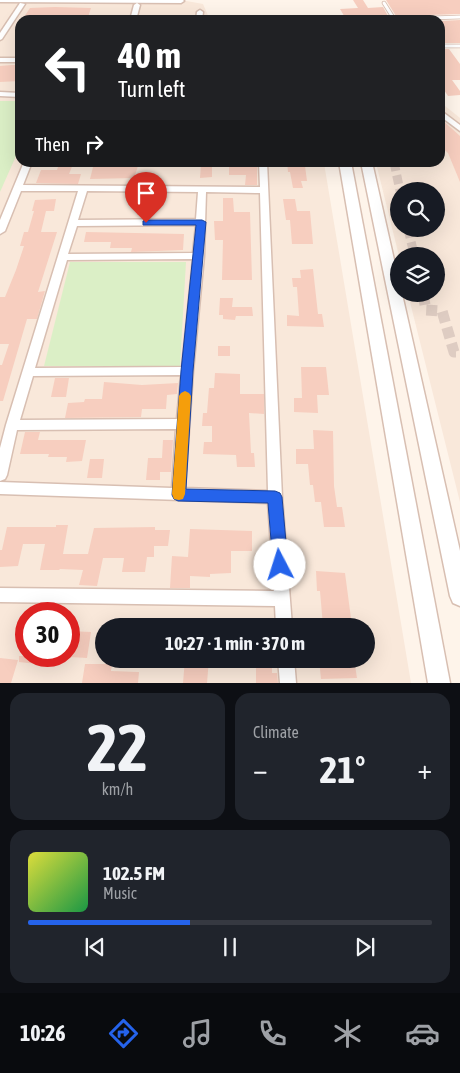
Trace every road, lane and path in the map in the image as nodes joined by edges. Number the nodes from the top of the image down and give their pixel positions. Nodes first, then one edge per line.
1 (0, 0) edge
2 (76, 0) edge
3 (116, 1) edge
4 (181, 1) dead end
5 (24, 2) edge
6 (384, 3) dead end
7 (137, 5) dead end
8 (200, 12) dead end
9 (134, 15) edge
10 (200, 15) edge
11 (392, 15) edge
12 (445, 17) edge
13 (460, 17) edge
14 (8, 25) junction
15 (15, 25) edge
16 (0, 38) edge
17 (445, 46) edge
18 (460, 46) edge
19 (0, 60) edge
20 (15, 60) edge
21 (0, 94) edge
22 (15, 95) edge
23 (445, 116) edge
24 (460, 129) edge
25 (26, 167) edge
26 (263, 167) edge
27 (345, 167) edge
28 (367, 167) edge
29 (18, 188) junction
30 (83, 189) junction
31 (202, 190) junction
32 (264, 190) junction
33 (202, 222) junction
34 (73, 223) junction
35 (0, 230) edge
36 (199, 256) junction
37 (63, 257) junction
38 (187, 371) junction
39 (28, 372) junction
40 (183, 424) junction
41 (12, 425) junction
42 (0, 475) edge
43 (0, 488) edge
44 (178, 495) junction
45 (275, 497) junction
46 (0, 594) edge
47 (460, 596) edge
48 (283, 599) junction
49 (284, 618) edge
50 (287, 668) edge
51 (288, 683) edge
52 (439, 683) edge

1 - 5 street
2 - 3 street
2 - 5 street
3 - 4 street
5 - 14 street
6 - 11 lane
7 - 9 street
8 - 10 street
12 - 13 lane
14 - 15 street
14 - 16 street
17 - 18 lane
19 - 20 street
21 - 22 street
23 - 24 street
25 - 29 street
26 - 32 street
27 - 52 street
28 - 47 street
29 - 30 street
29 - 35 street
30 - 31 street
30 - 34 street
31 - 32 street
31 - 33 street
32 - 45 street
33 - 34 street
33 - 36 street
34 - 37 street
36 - 37 street
36 - 38 street
37 - 39 street
38 - 39 street
38 - 40 street
39 - 41 street
40 - 41 street
40 - 44 street
41 - 42 street
43 - 44 street
44 - 45 street
45 - 48 street
46 - 48 street
48 - 49 street
50 - 51 street

